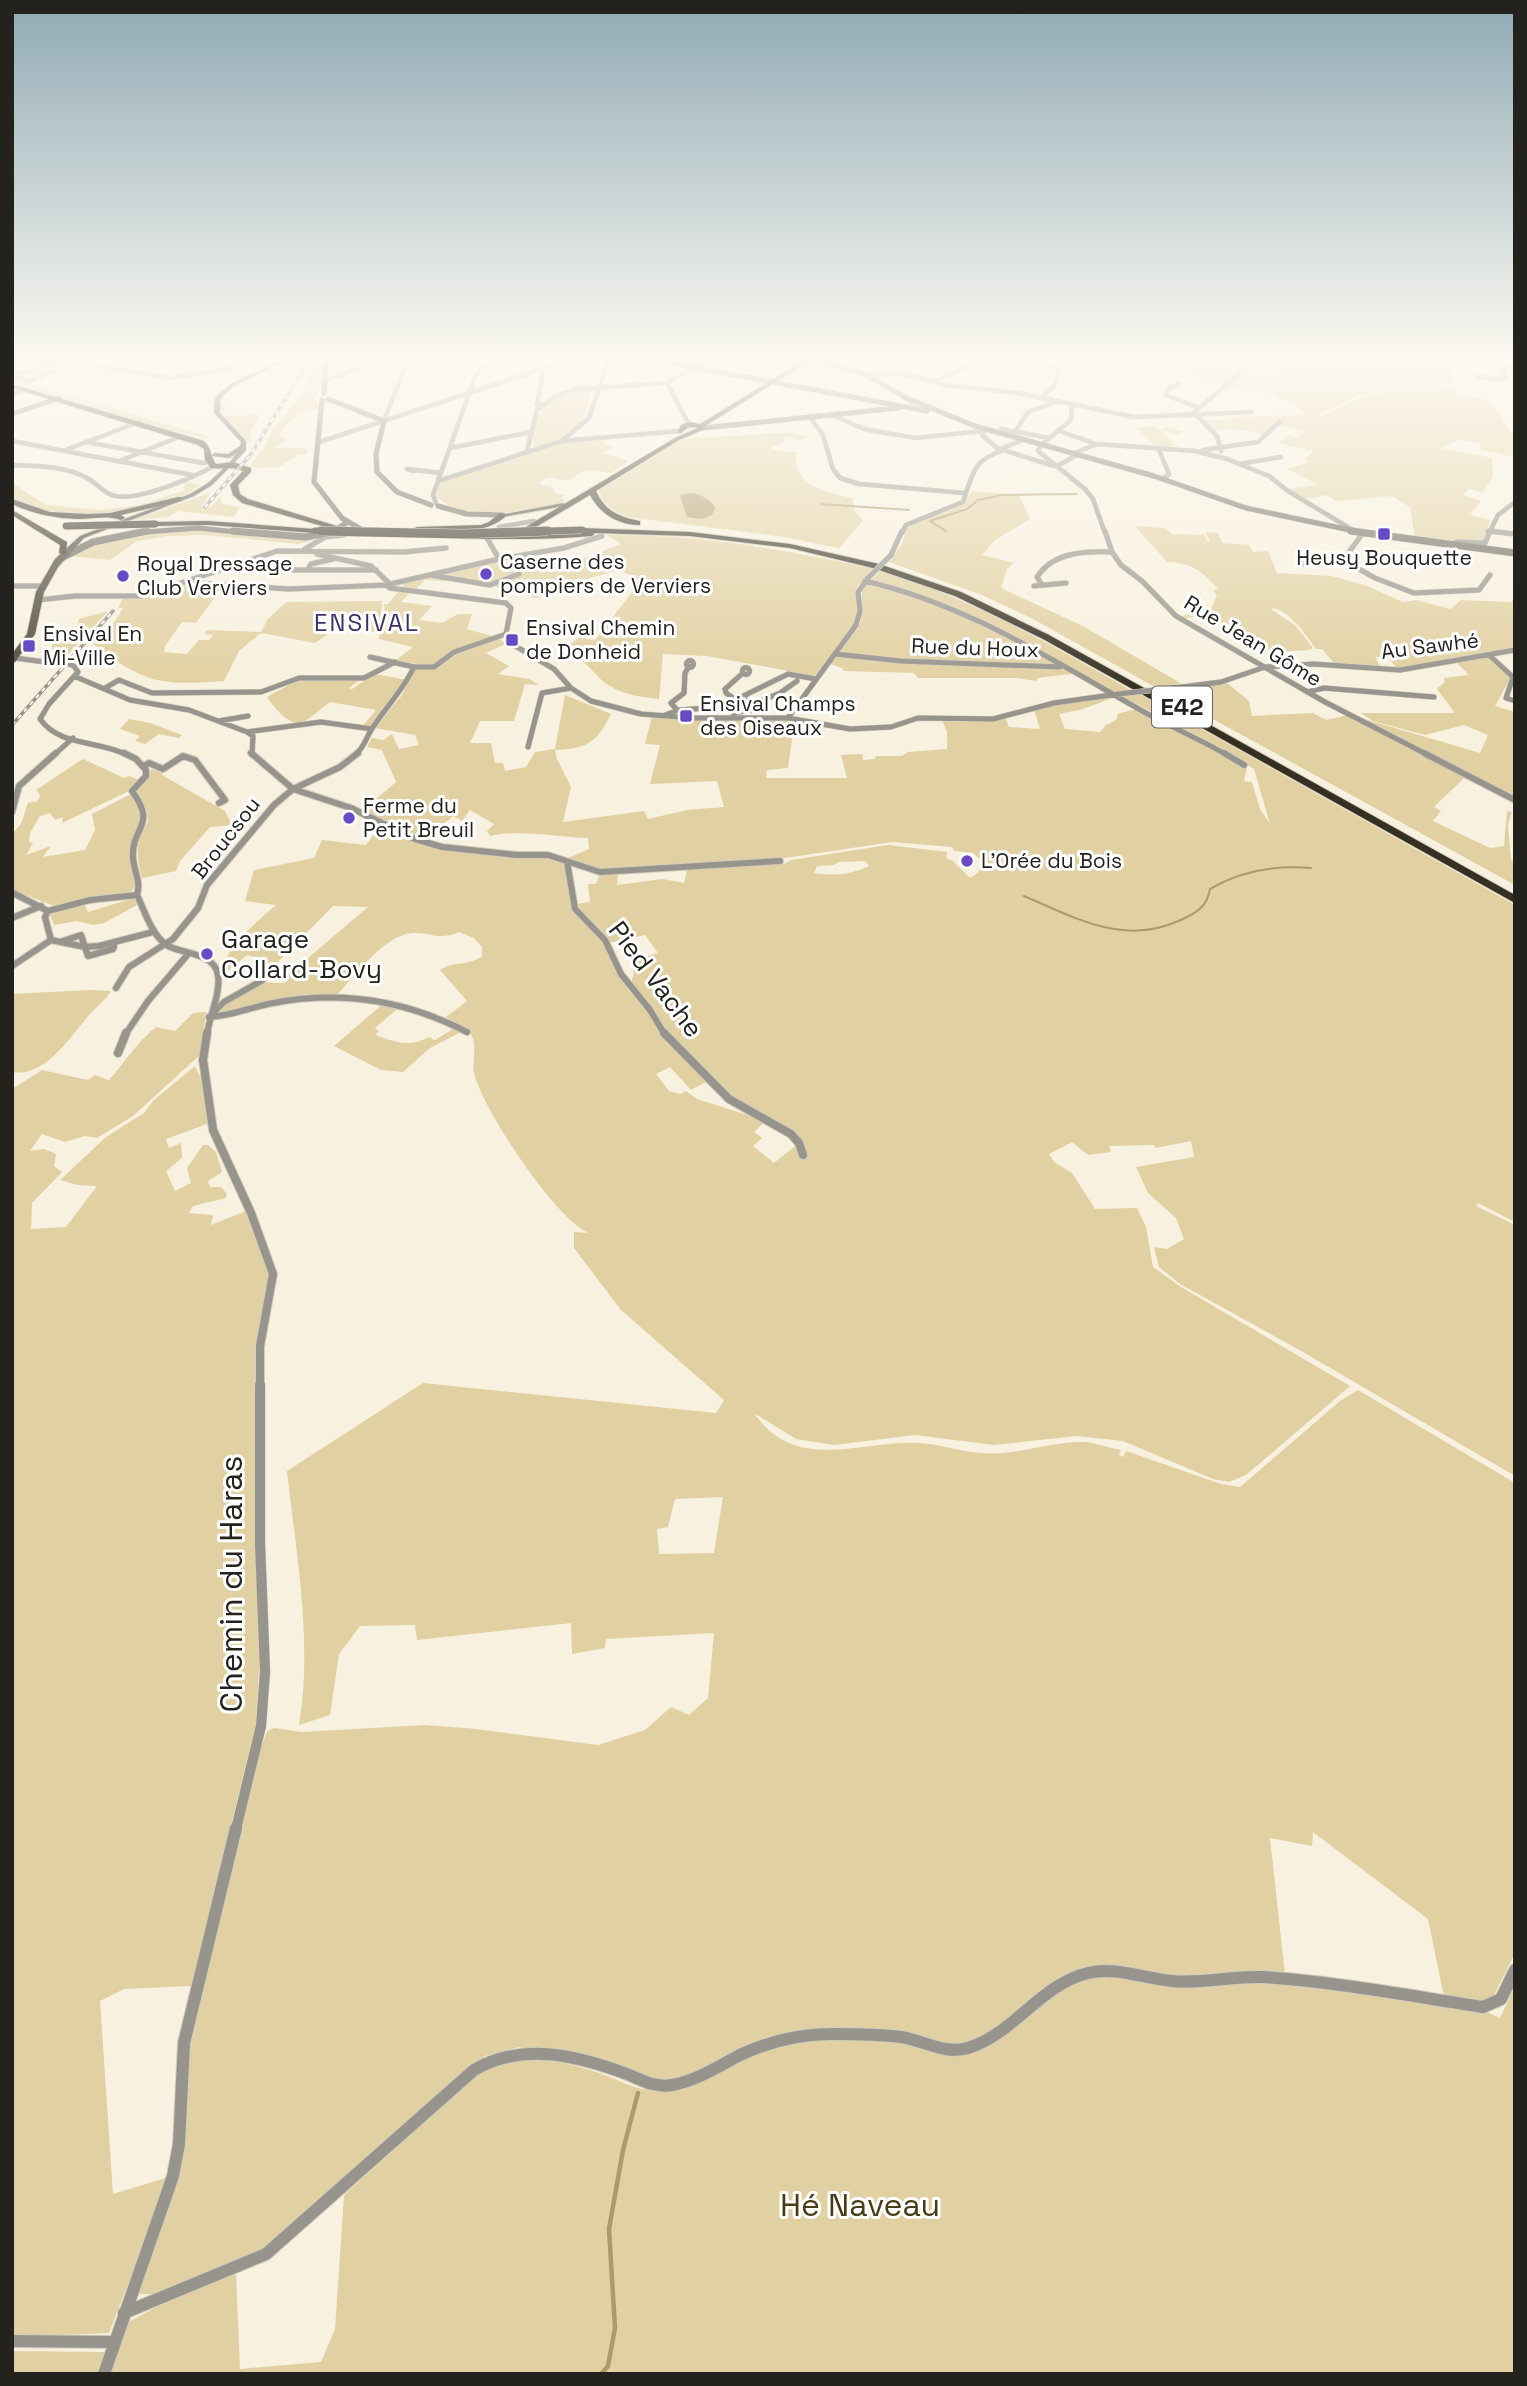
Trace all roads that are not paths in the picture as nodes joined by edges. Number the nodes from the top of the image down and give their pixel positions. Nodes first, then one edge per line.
1 (41, 467) edge
2 (157, 467) edge
3 (209, 467) edge
4 (215, 467) edge
5 (216, 467) edge
6 (237, 467) edge
7 (316, 467) edge
8 (376, 467) edge
9 (443, 467) edge
10 (479, 467) edge
11 (627, 467) edge
12 (630, 467) edge
13 (832, 467) edge
14 (977, 467) edge
15 (1058, 467) edge
16 (1122, 467) edge
17 (1166, 467) edge
18 (1248, 467) edge
19 (414, 471) dead end
20 (441, 473) junction
21 (193, 475) junction
22 (1163, 479) junction
23 (438, 481) junction
24 (592, 490) junction
25 (965, 493) junction
26 (581, 496) junction
27 (178, 499) junction
28 (12, 500) edge
29 (596, 500) junction
30 (1515, 502) edge
31 (435, 505) junction
32 (12, 506) edge
33 (12, 512) edge
34 (542, 515) junction
35 (106, 516) junction
36 (496, 520) junction
37 (119, 522) junction
38 (155, 523) junction
39 (189, 523) junction
40 (343, 523) junction
41 (61, 525) junction
42 (582, 528) junction
43 (315, 530) junction
44 (383, 530) junction
45 (1488, 531) junction
46 (45, 533) junction
47 (366, 533) junction
48 (1360, 533) junction
49 (1515, 534) edge
50 (426, 535) junction
51 (487, 535) junction
52 (521, 535) junction
53 (602, 536) dead end
54 (288, 537) junction
55 (74, 539) junction
56 (1425, 541) junction
57 (446, 548) dead end
58 (305, 550) junction
59 (362, 551) junction
60 (424, 551) junction
61 (836, 552) junction
62 (1112, 552) junction
63 (1515, 553) edge
64 (1304, 555) dead end
65 (61, 558) junction
66 (339, 558) junction
67 (1311, 558) junction
68 (499, 559) junction
69 (1343, 560) junction
70 (1304, 564) dead end
71 (233, 565) junction
72 (876, 566) junction
73 (308, 569) junction
74 (376, 570) junction
75 (519, 574) dead end
76 (430, 575) junction
77 (1490, 575) dead end
78 (867, 579) junction
79 (183, 583) junction
80 (1066, 583) dead end
81 (387, 584) junction
82 (399, 585) junction
83 (1042, 585) junction
84 (12, 586) edge
85 (42, 586) junction
86 (1034, 586) dead end
87 (38, 600) junction
88 (506, 634) junction
89 (1515, 650) edge
90 (835, 654) junction
91 (1489, 654) junction
92 (370, 657) dead end
93 (13, 659) edge
94 (395, 662) junction
95 (60, 664) dead end
96 (68, 664) dead end
97 (689, 666) dead end
98 (414, 667) junction
99 (1265, 667) junction
100 (743, 673) dead end
101 (74, 676) junction
102 (816, 679) junction
103 (797, 681) dead end
104 (105, 688) junction
105 (571, 688) junction
106 (1307, 692) junction
107 (1116, 694) junction
108 (1105, 696) junction
109 (1434, 697) dead end
110 (739, 699) junction
111 (761, 701) junction
112 (1515, 701) edge
113 (677, 710) junction
114 (733, 713) dead end
115 (248, 716) dead end
116 (662, 716) junction
117 (788, 718) junction
118 (219, 721) junction
119 (371, 731) junction
120 (247, 732) junction
121 (73, 738) junction
122 (528, 747) dead end
123 (143, 765) junction
124 (1244, 765) dead end
125 (293, 789) junction
126 (1515, 800) edge
127 (219, 803) dead end
128 (12, 812) edge
129 (780, 861) dead end
130 (567, 862) junction
131 (1515, 892) edge
132 (13, 893) edge
133 (137, 895) junction
134 (29, 900) junction
135 (1515, 900) edge
136 (41, 906) junction
137 (48, 911) junction
138 (12, 917) edge
139 (153, 932) junction
140 (51, 940) junction
141 (164, 944) junction
142 (189, 953) junction
143 (12, 965) edge
144 (263, 980) dead end
145 (117, 988) dead end
146 (209, 1018) junction
147 (467, 1032) dead end
148 (118, 1053) dead end
149 (803, 1155) dead end
150 (1515, 1970) edge
151 (124, 2313) junction
152 (12, 2341) edge
153 (113, 2342) junction
154 (104, 2374) edge

1 - 21 street
2 - 21 street
3 - 21 street
4 - 27 main road
5 - 37 main road
6 - 40 highway
7 - 40 street
8 - 31 street
9 - 20 street
10 - 23 street
11 - 26 highway
12 - 24 highway
13 - 25 street
14 - 25 street
15 - 62 street, Rue Jean Gôme
16 - 22 street
17 - 22 street
18 - 48 street
19 - 20 street
20 - 23 street
22 - 48 street
23 - 31 street
24 - 26 highway
24 - 29 highway
25 - 78 street, bridge
26 - 29 highway
26 - 34 highway
27 - 35 highway
27 - 37 main road
28 - 35 highway
29 - 61 highway
30 - 45 street
31 - 36 street
32 - 41 highway, E42
33 - 41 highway, E42
33 - 46 highway
34 - 36 street
34 - 36 main road
34 - 51 highway
34 - 52 highway
34 - 52 highway
35 - 37 highway
36 - 44 highway
37 - 55 main road
37 - 65 main road
38 - 39 highway, E42
38 - 41 highway, E42, bridge
38 - 43 highway, E42
39 - 43 highway, E42
39 - 54 highway
40 - 47 highway
40 - 54 street
42 - 43 highway, E42, bridge
42 - 44 highway, E42, bridge
42 - 61 highway, E42
42 - 72 highway, E42
43 - 44 highway, E42, bridge
45 - 49 street
45 - 56 street
46 - 55 highway
46 - 65 highway
47 - 50 highway
47 - 58 street
48 - 56 street
48 - 69 street
50 - 51 highway
50 - 60 street
51 - 52 highway
51 - 68 street
52 - 72 highway
53 - 68 street
54 - 65 street
55 - 65 main road
56 - 63 street
57 - 60 street
58 - 59 street
58 - 66 street
58 - 71 street
59 - 60 street
59 - 66 street
61 - 131 highway, E42
62 - 83 street
62 - 99 street, Rue Jean Gôme
64 - 67 street
65 - 85 main road
66 - 73 street
66 - 74 street
67 - 69 street
67 - 70 street
68 - 76 street
69 - 77 street
71 - 73 street
71 - 79 street
72 - 135 highway, E42
73 - 74 street
74 - 81 street
75 - 76 street
76 - 82 street
78 - 90 street
78 - 107 street
79 - 81 street
79 - 87 street
80 - 83 street
81 - 82 street
82 - 88 street
83 - 86 street
84 - 85 street
85 - 87 main road
87 - 93 main road
88 - 98 street
88 - 105 street, Au Sawhé
89 - 91 street, Au Sawhé
90 - 102 street
90 - 108 street, Rue du Houx
91 - 99 street, Au Sawhé
91 - 112 street
92 - 94 street
93 - 95 street
94 - 98 street
94 - 104 street
96 - 101 street
97 - 113 street
98 - 119 street, Broucsou
99 - 106 street, Rue Jean Gôme
99 - 107 street, Au Sawhé, bridge
100 - 110 street
101 - 104 street
101 - 121 street
102 - 110 street
102 - 117 street
103 - 111 street
104 - 118 street
105 - 116 street, Au Sawhé
105 - 122 street
106 - 109 street
106 - 126 street, Rue Jean Gôme
107 - 108 street, Au Sawhé
107 - 124 street
108 - 117 street, Au Sawhé
110 - 111 street
110 - 113 street
111 - 114 street
113 - 116 street
115 - 118 street
116 - 117 street, Au Sawhé
118 - 120 street
119 - 120 street
119 - 125 street, Broucsou
120 - 125 street
121 - 123 street
121 - 128 street
123 - 127 street
123 - 133 street
125 - 130 street
125 - 141 street, Broucsou
129 - 130 street
130 - 149 street, Pied Vache
132 - 134 street
133 - 137 street
133 - 139 street
134 - 136 street
134 - 138 street
136 - 137 street
136 - 138 street
137 - 140 street
139 - 140 street
139 - 141 street
140 - 143 street
141 - 142 street, Chemin du Haras
141 - 145 street, Broucsou
142 - 146 street, Chemin du Haras
142 - 148 street
144 - 146 street
146 - 147 street
146 - 151 street, Chemin du Haras
150 - 151 street
151 - 153 street, Chemin du Haras
152 - 153 street
153 - 154 street, Chemin du Haras

